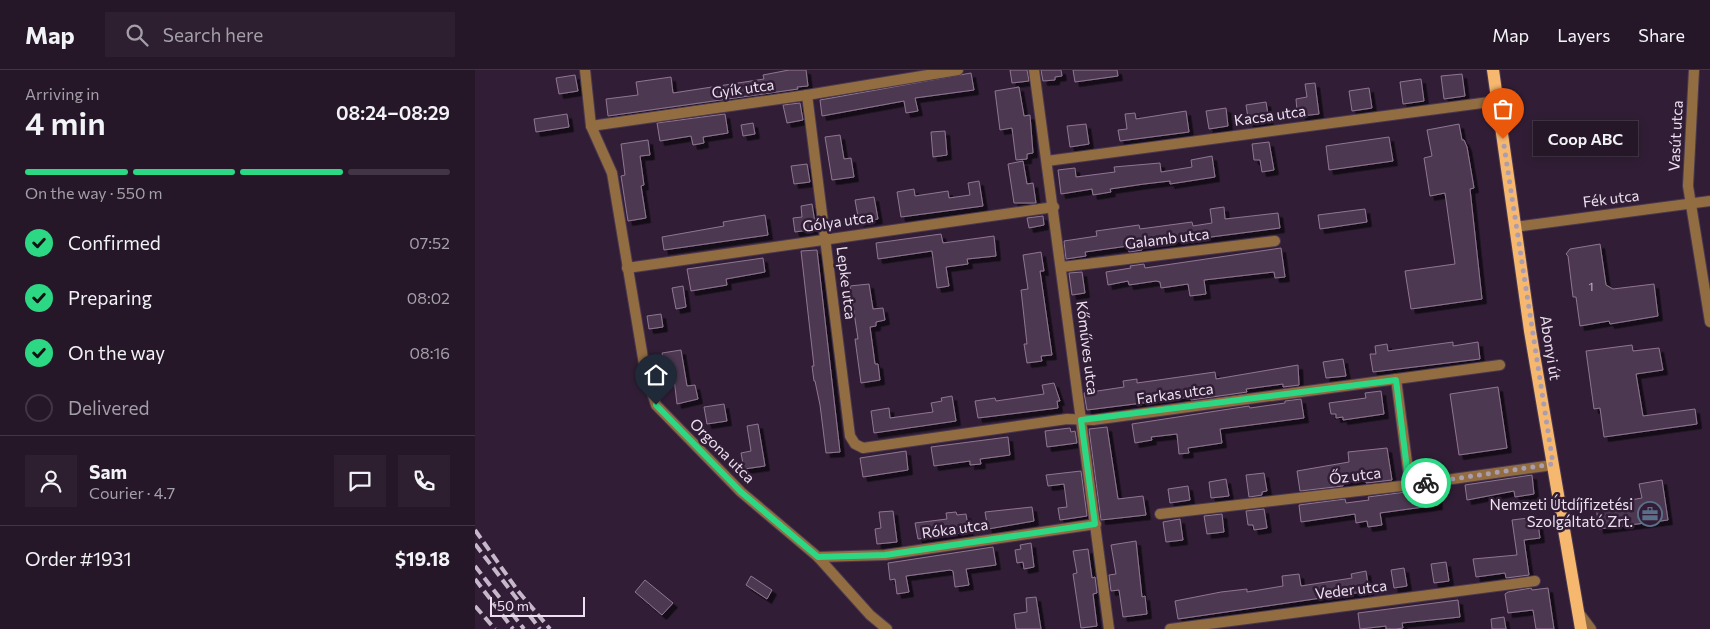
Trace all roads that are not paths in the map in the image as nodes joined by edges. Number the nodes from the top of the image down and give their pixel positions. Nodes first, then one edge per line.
1 (585, 70) edge
2 (958, 70) edge
3 (1034, 70) edge
4 (1493, 70) edge
5 (1695, 70) edge
6 (807, 95) junction
7 (1497, 101) junction
8 (591, 126) junction
9 (1047, 161) junction
10 (1710, 201) edge
11 (1690, 204) junction
12 (1054, 207) junction
13 (1515, 227) junction
14 (826, 238) junction
15 (1275, 241) dead end
16 (1062, 267) junction
17 (627, 268) junction
18 (1710, 322) edge
19 (1500, 365) dead end
20 (1396, 380) junction
21 (1081, 420) junction
22 (855, 444) joint
23 (1553, 464) junction
24 (1409, 485) junction
25 (1160, 514) dead end
26 (1095, 524) junction
27 (818, 557) junction
28 (1535, 582) dead end
29 (1579, 613) junction
30 (887, 629) edge
31 (1109, 629) edge
32 (1170, 629) edge
33 (1581, 629) edge
34 (1591, 629) edge

1 - 8 street, Orgona utca
2 - 6 street, Gyík utca
3 - 9 street, Kőműves utca
4 - 7 main road, Abonyi út
5 - 11 street, Vasút utca
6 - 8 street, Gyík utca
6 - 14 street, Lepke utca
7 - 9 street, Kacsa utca
7 - 13 main road, Abonyi út
8 - 17 street, Orgona utca
9 - 12 street, Kőműves utca
10 - 11 street, Fék utca
11 - 13 street, Fék utca
11 - 18 street, Vasút utca
12 - 14 street, Gólya utca
12 - 16 street, Kőműves utca
13 - 23 main road, Abonyi út
14 - 17 street, Gólya utca
14 - 22 street, Lepke utca
15 - 16 street, Galamb utca
16 - 21 street, Kőműves utca
17 - 27 street, Orgona utca
19 - 20 street, Farkas utca
20 - 21 street, Farkas utca
20 - 24 street
21 - 22 street, Farkas utca
21 - 26 street, Kőműves utca
23 - 24 street, Őz utca
23 - 29 main road, Abonyi út
24 - 25 street, Őz utca
26 - 27 street, Róka utca
26 - 31 street, Kőműves utca
27 - 30 street, Orgona utca
28 - 32 street, Veder utca
29 - 33 main road, Abonyi út
29 - 34 street

